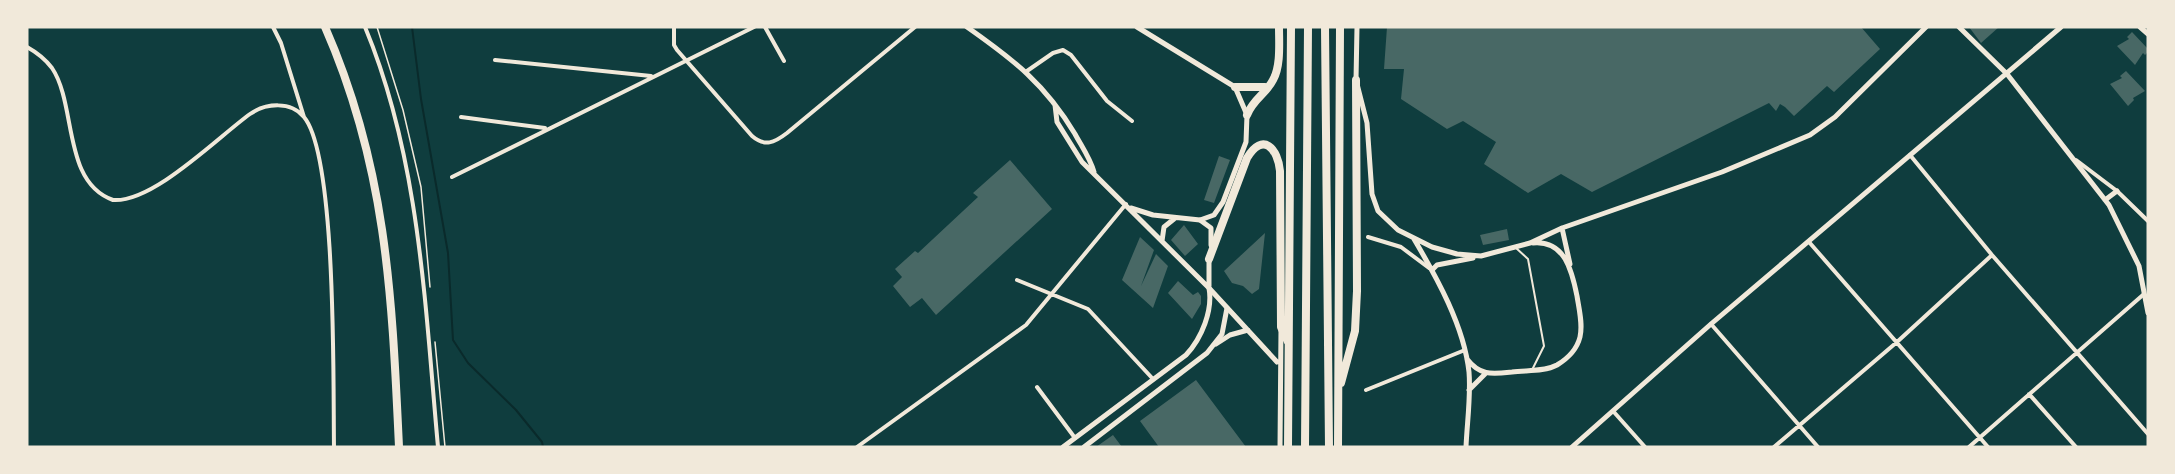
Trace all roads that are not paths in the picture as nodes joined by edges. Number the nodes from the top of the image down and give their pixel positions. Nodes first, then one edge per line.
1 (273, 27) edge
2 (325, 27) edge
3 (365, 27) edge
4 (674, 27) edge
5 (754, 27) edge
6 (765, 27) edge
7 (915, 27) edge
8 (967, 27) edge
9 (1137, 27) edge
10 (1279, 27) edge
11 (1291, 27) edge
12 (1308, 27) edge
13 (1325, 27) edge
14 (1340, 27) edge
15 (1357, 27) edge
16 (1926, 27) edge
17 (1959, 27) edge
18 (2061, 27) edge
19 (27, 47) edge
20 (495, 60) dead end
21 (784, 60) dead end
22 (687, 61) junction
23 (1027, 71) junction
24 (2007, 74) junction
25 (652, 76) junction
26 (1356, 80) junction
27 (1269, 86) junction
28 (1235, 87) junction
29 (1247, 115) junction
30 (304, 117) junction
31 (461, 117) dead end
32 (1132, 121) dead end
33 (546, 128) junction
34 (1910, 155) junction
35 (2076, 160) junction
36 (452, 177) dead end
37 (2117, 191) junction
38 (2106, 200) junction
39 (1128, 206) junction
40 (1174, 219) junction
41 (1200, 220) junction
42 (2148, 221) edge
43 (1562, 228) junction
44 (1368, 237) dead end
45 (1414, 239) junction
46 (1809, 242) junction
47 (1162, 243) junction
48 (1530, 243) junction
49 (1514, 246) junction
50 (1992, 255) junction
51 (1481, 256) junction
52 (1209, 259) junction
53 (1432, 270) junction
54 (1573, 274) junction
55 (1017, 280) dead end
56 (1209, 288) junction
57 (2146, 292) edge
58 (1051, 296) junction
59 (1227, 308) junction
60 (2148, 313) edge
61 (1711, 324) junction
62 (1281, 327) junction
63 (1248, 330) junction
64 (1897, 342) junction
65 (1216, 344) junction
66 (1290, 346) junction
67 (1465, 350) junction
68 (2077, 351) junction
69 (1186, 355) junction
70 (1467, 359) junction
71 (1277, 362) dead end
72 (1195, 365) junction
73 (1530, 370) junction
74 (1485, 374) junction
75 (1153, 379) junction
76 (1037, 387) dead end
77 (1366, 390) dead end
78 (1339, 391) junction
79 (1468, 392) junction
80 (2029, 394) junction
81 (1613, 410) junction
82 (1110, 412) junction
83 (1118, 422) junction
84 (1799, 426) junction
85 (2148, 434) edge
86 (1980, 437) junction
87 (1075, 438) junction
88 (1329, 444) edge
89 (334, 447) edge
90 (399, 447) edge
91 (438, 447) edge
92 (857, 447) edge
93 (1063, 447) edge
94 (1084, 447) edge
95 (1280, 447) edge
96 (1288, 447) edge
97 (1305, 447) edge
98 (1338, 447) edge
99 (1466, 447) edge
100 (1572, 447) edge
101 (1645, 447) edge
102 (1774, 447) edge
103 (1818, 447) edge
104 (1968, 447) edge
105 (1988, 447) edge
106 (2076, 447) edge

1 - 30 street
2 - 90 highway
3 - 91 street
4 - 22 street
5 - 22 street
6 - 21 street
7 - 22 street
8 - 23 street
9 - 28 street
10 - 27 highway
11 - 66 highway
12 - 97 highway
13 - 88 highway
14 - 78 highway
15 - 26 street
16 - 43 street
17 - 24 street
18 - 24 street
19 - 30 street
20 - 25 street
22 - 25 street
23 - 32 street
23 - 39 street
24 - 34 street
24 - 35 street
25 - 33 street
26 - 45 street
26 - 78 highway
27 - 28 highway
27 - 29 highway
28 - 29 street
29 - 41 street
30 - 89 street
31 - 33 street
33 - 36 street
34 - 46 street
34 - 50 street
35 - 37 street
35 - 38 street
37 - 38 street
37 - 42 street
38 - 57 street
39 - 40 street
39 - 47 street
39 - 58 street
40 - 41 street
40 - 47 street
41 - 52 street
43 - 48 street
43 - 54 street
44 - 53 street
45 - 51 street
45 - 53 street
46 - 61 street
46 - 64 street
47 - 56 street
48 - 49 street
48 - 54 street
49 - 51 street
49 - 73 lane
50 - 64 street
50 - 68 street
51 - 53 street
52 - 56 street
52 - 62 highway
53 - 67 street
54 - 73 street
55 - 58 street
56 - 59 street
56 - 69 street
57 - 60 street
57 - 68 street
58 - 75 street
58 - 92 street
59 - 63 street
59 - 65 street
61 - 81 street
61 - 84 street
62 - 66 highway
62 - 95 street
63 - 65 street
63 - 71 street
64 - 84 street
64 - 86 street
65 - 72 street
66 - 96 highway
67 - 70 street
67 - 77 street
68 - 80 street
68 - 85 street
69 - 72 street
69 - 75 street
70 - 74 street
70 - 79 street
72 - 83 street
73 - 74 street
74 - 79 street
75 - 82 street
76 - 87 street
78 - 98 highway
79 - 99 street
80 - 86 street
80 - 106 street
81 - 100 street
81 - 101 street
82 - 83 street
82 - 87 street
83 - 94 street
84 - 102 street
84 - 103 street
86 - 104 street
86 - 105 street
87 - 93 street

